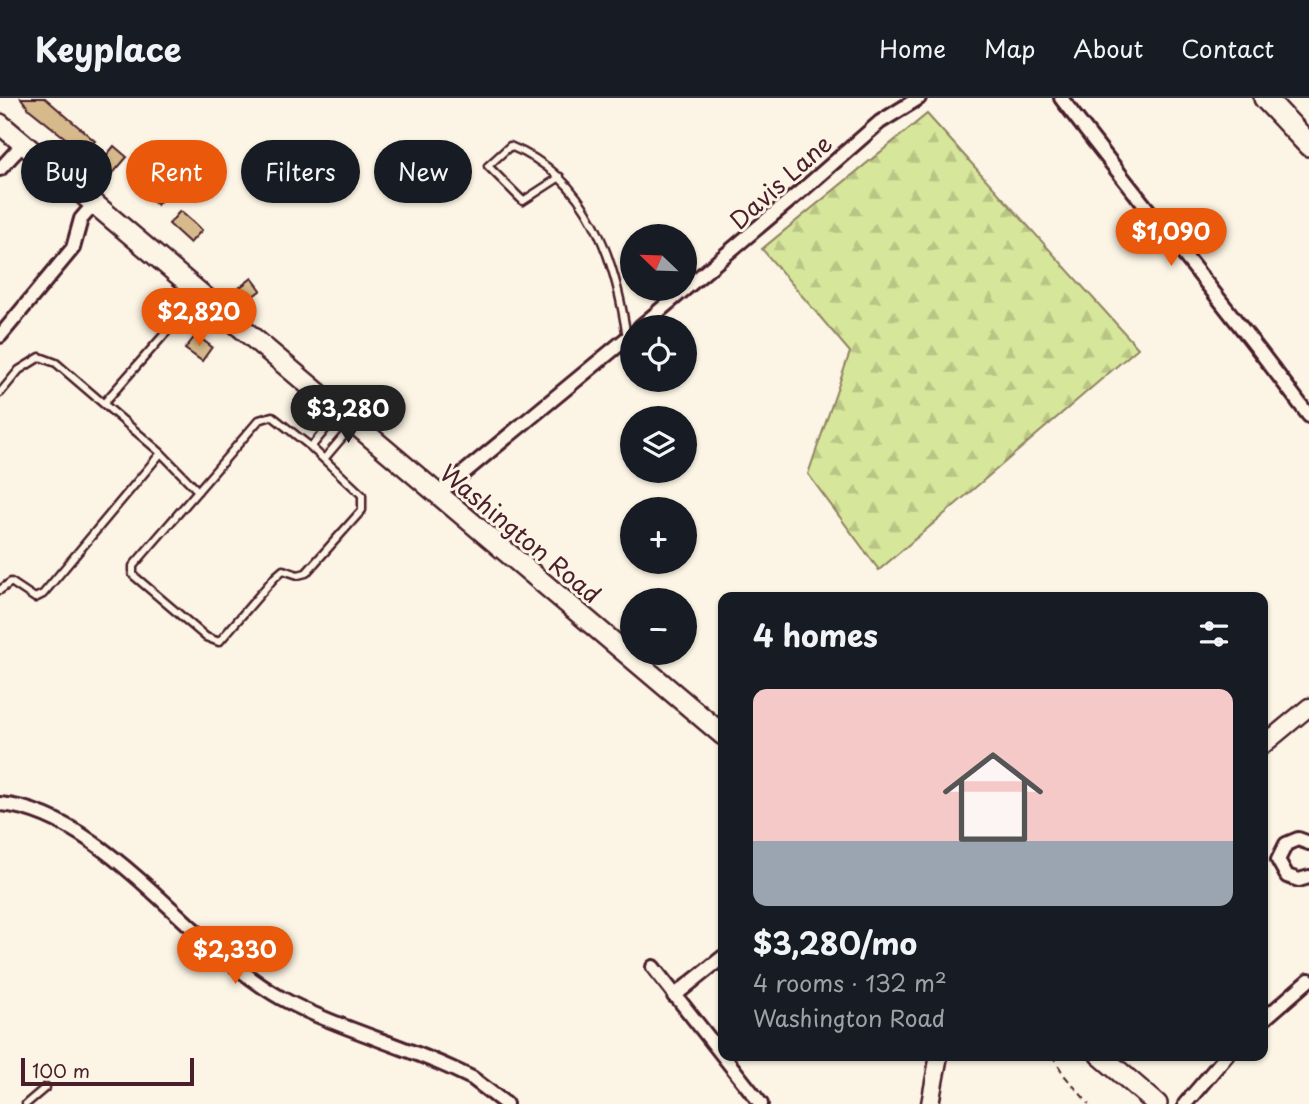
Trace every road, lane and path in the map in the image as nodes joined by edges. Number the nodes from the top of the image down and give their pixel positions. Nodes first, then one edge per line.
1 (919, 98) edge
2 (1061, 98) edge
3 (1265, 98) edge
4 (0, 124) edge
5 (21, 142) edge
6 (1309, 145) edge
7 (21, 146) edge
8 (0, 169) edge
9 (560, 177) junction
10 (94, 204) joint
11 (200, 293) junction
12 (625, 315) edge
13 (654, 315) edge
14 (0, 336) edge
15 (620, 343) edge
16 (0, 393) edge
17 (104, 403) junction
18 (1309, 416) edge
19 (347, 418) junction
20 (311, 447) junction
21 (161, 453) junction
22 (324, 459) junction
23 (198, 491) junction
24 (438, 494) junction
25 (0, 590) edge
26 (1309, 707) edge
27 (718, 731) edge
28 (1268, 741) edge
29 (0, 804) edge
30 (1309, 843) edge
31 (1309, 877) edge
32 (718, 961) edge
33 (653, 967) dead end
34 (1309, 980) edge
35 (674, 996) junction
36 (1268, 1016) edge
37 (718, 1051) edge
38 (726, 1061) edge
39 (938, 1061) edge
40 (1056, 1061) edge
41 (1107, 1061) edge
42 (1222, 1061) edge
43 (46, 1087) dead end
44 (26, 1104) edge
45 (506, 1104) edge
46 (761, 1104) edge
47 (930, 1104) edge
48 (1089, 1104) edge
49 (1157, 1104) edge
50 (1185, 1104) edge

1 - 13 street, Davis Lane
2 - 18 street
3 - 6 main road
4 - 5 main road, Washington Road
7 - 8 street
9 - 9 lane
9 - 12 lane
10 - 11 main road, Washington Road
10 - 14 street
11 - 17 lane
11 - 19 main road, Washington Road
15 - 24 street
16 - 17 lane
17 - 21 lane
19 - 20 lane
19 - 22 lane
19 - 24 main road, Washington Road
20 - 22 lane
20 - 23 lane
21 - 23 lane
21 - 25 lane
22 - 23 lane
24 - 27 main road, Washington Road
26 - 28 street
29 - 45 street
30 - 31 street
32 - 35 street
33 - 35 street
34 - 36 street
35 - 37 street
38 - 46 street
39 - 47 street
40 - 48 path
41 - 49 main road
42 - 50 street
43 - 44 lane

